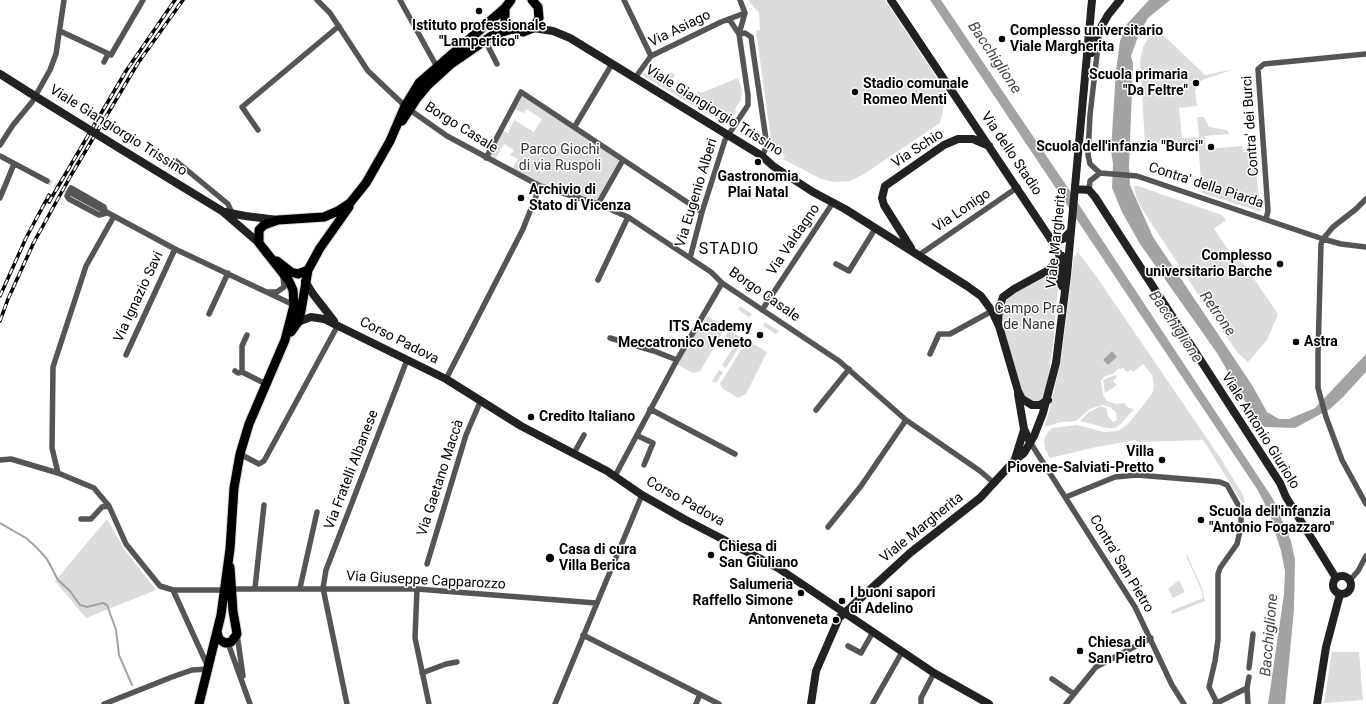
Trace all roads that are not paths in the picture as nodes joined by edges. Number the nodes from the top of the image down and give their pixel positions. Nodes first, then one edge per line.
1 (63, 0) edge
2 (143, 0) edge
3 (317, 0) edge
4 (400, 0) edge
5 (511, 0) edge
6 (624, 0) edge
7 (740, 0) edge
8 (891, 0) edge
9 (1092, 0) edge
10 (1120, 0) edge
11 (534, 1) edge
12 (505, 8) junction
13 (745, 12) junction
14 (729, 19) junction
15 (340, 26) junction
16 (533, 28) junction
17 (1101, 28) junction
18 (512, 29) junction
19 (60, 31) junction
20 (739, 34) junction
21 (485, 40) junction
22 (108, 54) junction
23 (1366, 54) edge
24 (651, 56) junction
25 (104, 62) dead end
26 (497, 64) dead end
27 (612, 64) junction
28 (437, 67) junction
29 (1087, 67) junction
30 (0, 74) edge
31 (635, 78) junction
32 (407, 108) junction
33 (576, 126) junction
34 (258, 130) dead end
35 (728, 135) junction
36 (0, 145) edge
37 (989, 146) junction
38 (0, 156) edge
39 (762, 156) junction
40 (486, 158) junction
41 (622, 160) junction
42 (176, 161) dead end
43 (14, 164) junction
44 (1100, 173) junction
45 (47, 180) tunnel mouth
46 (540, 186) junction
47 (885, 186) joint
48 (1018, 187) junction
49 (1075, 190) junction
50 (1089, 190) junction
51 (71, 193) tunnel mouth
52 (358, 195) junction
53 (0, 198) edge
54 (1366, 198) edge
55 (598, 204) junction
56 (832, 204) junction
57 (222, 211) junction
58 (104, 212) junction
59 (702, 212) junction
60 (232, 213) junction
61 (324, 217) junction
62 (628, 217) junction
63 (113, 218) junction
64 (1266, 219) junction
65 (278, 220) junction
66 (333, 228) junction
67 (875, 229) junction
68 (1070, 232) junction
69 (1050, 238) junction
70 (1323, 239) junction
71 (259, 243) junction
72 (1366, 247) edge
73 (175, 250) junction
74 (916, 253) junction
75 (268, 255) junction
76 (690, 258) junction
77 (1061, 258) junction
78 (836, 264) dead end
79 (308, 270) junction
80 (1047, 271) junction
81 (228, 273) junction
82 (282, 274) junction
83 (598, 280) dead end
84 (305, 281) junction
85 (722, 283) junction
86 (1064, 290) junction
87 (267, 292) junction
88 (298, 308) junction
89 (990, 308) junction
90 (762, 310) junction
91 (209, 314) dead end
92 (298, 322) junction
93 (338, 324) junction
94 (999, 326) junction
95 (247, 335) dead end
96 (610, 338) dead end
97 (285, 340) junction
98 (930, 354) dead end
99 (126, 355) dead end
100 (407, 360) junction
101 (677, 360) junction
102 (849, 369) junction
103 (235, 371) dead end
104 (242, 372) junction
105 (446, 379) junction
106 (266, 384) junction
107 (1018, 393) junction
108 (481, 400) junction
109 (1048, 400) junction
110 (650, 409) junction
111 (816, 410) dead end
112 (906, 420) junction
113 (1024, 429) junction
114 (584, 435) dead end
115 (638, 436) junction
116 (1030, 442) junction
117 (574, 453) junction
118 (240, 454) junction
119 (735, 454) dead end
120 (0, 460) edge
121 (1015, 460) junction
122 (644, 465) dead end
123 (58, 473) junction
124 (615, 476) junction
125 (994, 483) junction
126 (642, 495) junction
127 (1066, 497) junction
128 (1366, 504) edge
129 (264, 505) dead end
130 (109, 506) junction
131 (317, 512) dead end
132 (81, 519) dead end
133 (828, 527) dead end
134 (1366, 556) edge
135 (427, 564) dead end
136 (1336, 578) junction
137 (1350, 580) junction
138 (255, 588) junction
139 (300, 588) junction
140 (323, 588) junction
141 (228, 589) junction
142 (417, 589) junction
143 (173, 590) junction
144 (1340, 594) junction
145 (596, 603) junction
146 (844, 612) junction
147 (218, 628) junction
148 (236, 631) junction
149 (873, 632) junction
150 (1253, 634) dead end
151 (583, 635) junction
152 (1151, 638) junction
153 (226, 643) junction
154 (848, 646) dead end
155 (902, 652) junction
156 (457, 662) dead end
157 (1249, 668) dead end
158 (209, 669) junction
159 (422, 673) junction
160 (934, 673) junction
161 (1249, 677) dead end
162 (1052, 679) dead end
163 (245, 686) junction
164 (1247, 688) junction
165 (700, 694) junction
166 (1074, 694) junction
167 (873, 703) dead end
168 (1216, 703) edge
169 (104, 704) edge
170 (199, 704) edge
171 (250, 704) edge
172 (347, 704) edge
173 (429, 704) edge
174 (555, 704) edge
175 (696, 704) edge
176 (719, 704) edge
177 (811, 704) edge
178 (921, 704) edge
179 (989, 704) edge
180 (1066, 704) edge
181 (1184, 704) edge
182 (1248, 704) edge
183 (1317, 704) edge

1 - 19 street
2 - 22 street
3 - 15 street, Borgo Casale
4 - 28 street
5 - 12 main road, Viale Giangiorgio Trissino
6 - 24 street
7 - 13 street
8 - 37 street, Via dello Stadio
9 - 29 street, Viale Margherita
10 - 17 street, Viale Margherita
11 - 16 main road
12 - 18 main road
12 - 28 main road, Viale Giangiorgio Trissino
13 - 14 street, Via Asiago
13 - 20 street
14 - 20 street
14 - 24 street, Via Asiago
15 - 32 street, Borgo Casale
15 - 34 street
16 - 18 main road, Viale Giangiorgio Trissino
16 - 27 street, Viale Giangiorgio Trissino
17 - 29 street, Viale Margherita
17 - 44 street, Viale Margherita
18 - 21 main road, Viale Giangiorgio Trissino
19 - 22 street
19 - 36 street
20 - 35 street, Via Eugenio Alberi
20 - 39 street
21 - 26 street
21 - 32 main road, Viale Giangiorgio Trissino
22 - 25 street
23 - 64 street, Contra' dei Burci
24 - 31 street, Via Asiago
27 - 31 street, Viale Giangiorgio Trissino
27 - 33 street
28 - 32 main road, Viale Giangiorgio Trissino
29 - 49 street, Viale Margherita
30 - 57 street, Viale Giangiorgio Trissino, bridge
31 - 35 street, Viale Giangiorgio Trissino
32 - 40 street, Borgo Casale
32 - 52 main road, Viale Giangiorgio Trissino
33 - 40 street
33 - 41 street
35 - 39 street, Viale Giangiorgio Trissino
35 - 59 street, Via Eugenio Alberi
37 - 47 street, Via Schio
37 - 48 street, Via dello Stadio
38 - 43 street
39 - 56 street, Viale Giangiorgio Trissino
40 - 46 street, Borgo Casale
41 - 55 street
41 - 59 street
42 - 60 street
43 - 45 street
43 - 53 street
44 - 50 street
44 - 64 street, Contra' della Piarda
46 - 55 street, Borgo Casale
46 - 105 street
47 - 74 street, Viale Giangiorgio Trissino
48 - 69 street, Via dello Stadio
48 - 74 street, Via Lonigo
49 - 50 street
49 - 68 street, Viale Margherita
50 - 136 street, Viale Antonio Giuriolo
51 - 58 street
52 - 61 main road, Viale Giangiorgio Trissino
52 - 66 main road
54 - 70 street
55 - 62 street, Borgo Casale
56 - 67 street, Viale Giangiorgio Trissino
56 - 90 street, Via Valdagno
57 - 60 street, Viale Giangiorgio Trissino
57 - 71 street, Viale Giangiorgio Trissino
58 - 58 street
58 - 63 street
59 - 76 street, Via Eugenio Alberi
60 - 65 street, Viale Giangiorgio Trissino
61 - 65 main road, Viale Giangiorgio Trissino
61 - 66 main road
62 - 76 street, Borgo Casale
62 - 83 street
63 - 73 street
63 - 123 street
64 - 70 street, Contra' della Piarda
65 - 71 main road, Viale Giangiorgio Trissino
66 - 79 main road
67 - 74 street, Viale Giangiorgio Trissino
67 - 78 street
68 - 69 street
68 - 77 street
68 - 86 street, Viale Margherita
69 - 77 street, Via dello Stadio
70 - 72 street, Contra' della Piarda
70 - 128 street
71 - 75 main road, Viale Giangiorgio Trissino
73 - 81 street
73 - 99 street, Via Ignazio Savi
74 - 89 street, Viale Giangiorgio Trissino
75 - 79 main road
75 - 82 main road, Viale Giangiorgio Trissino
76 - 85 street, Borgo Casale
77 - 80 street
77 - 86 street, Via dello Stadio
79 - 84 main road
80 - 86 street
80 - 94 street
81 - 87 street
81 - 91 street
82 - 87 street
82 - 88 main road, Viale Giangiorgio Trissino
84 - 88 main road
84 - 93 street, Corso Padova
85 - 90 street, Borgo Casale
85 - 101 street
86 - 109 street, Viale Margherita
87 - 88 street
88 - 92 main road
88 - 97 main road
89 - 94 street
89 - 98 street
90 - 102 street, Borgo Casale
92 - 93 street, Corso Padova
92 - 97 main road
93 - 100 street, Corso Padova
93 - 118 street
94 - 107 street
95 - 104 street
96 - 101 street
97 - 106 main road
100 - 105 street, Corso Padova
100 - 140 street, Via Fratelli Albanese
101 - 110 street
102 - 111 street
102 - 112 street, Borgo Casale
103 - 104 street
104 - 106 street
105 - 108 street, Corso Padova
106 - 118 main road
107 - 109 street
107 - 113 street
108 - 117 street, Corso Padova
108 - 135 street, Via Gaetano Maccà
109 - 116 street, Viale Margherita
110 - 115 street
110 - 119 street
112 - 125 street, Borgo Casale
112 - 133 street
113 - 116 street
113 - 121 street
114 - 117 street
115 - 122 street
115 - 124 street
116 - 121 street, Viale Margherita
116 - 127 street, Contra' San Pietro
117 - 124 street, Corso Padova
118 - 141 main road
120 - 123 street
121 - 125 street, Viale Margherita
123 - 130 street
124 - 126 street, Corso Padova
125 - 146 street, Viale Margherita
126 - 145 street
126 - 146 street, Corso Padova
127 - 152 street, Contra' San Pietro
127 - 168 street
129 - 138 street
130 - 132 street
130 - 143 street
131 - 139 street
134 - 137 street
136 - 137 street
136 - 144 street
137 - 144 street
138 - 139 street, Via Giuseppe Capparozzo
138 - 141 street, Via Giuseppe Capparozzo
139 - 140 street, Via Giuseppe Capparozzo
140 - 142 street, Via Giuseppe Capparozzo
140 - 172 street
141 - 143 street, Via Giuseppe Capparozzo
141 - 147 main road
141 - 148 main road
142 - 145 street, Via Giuseppe Capparozzo
142 - 159 street
143 - 158 street
144 - 183 street
145 - 151 street
146 - 149 street, Corso Padova
146 - 177 street, Viale Margherita
147 - 148 main road
147 - 153 main road
147 - 158 main road
148 - 153 main road
148 - 163 street
149 - 154 street
149 - 155 street, Corso Padova
150 - 157 street
151 - 165 street
151 - 174 street
152 - 166 street
152 - 181 street, Contra' San Pietro
153 - 158 main road
153 - 163 street
155 - 160 street, Corso Padova
155 - 167 street
156 - 159 street
158 - 169 street
158 - 170 main road
159 - 173 street
160 - 178 street
160 - 179 street, Corso Padova
161 - 164 street
162 - 166 street
163 - 171 street
164 - 168 street
164 - 182 street
165 - 175 street
165 - 176 street
166 - 180 street

